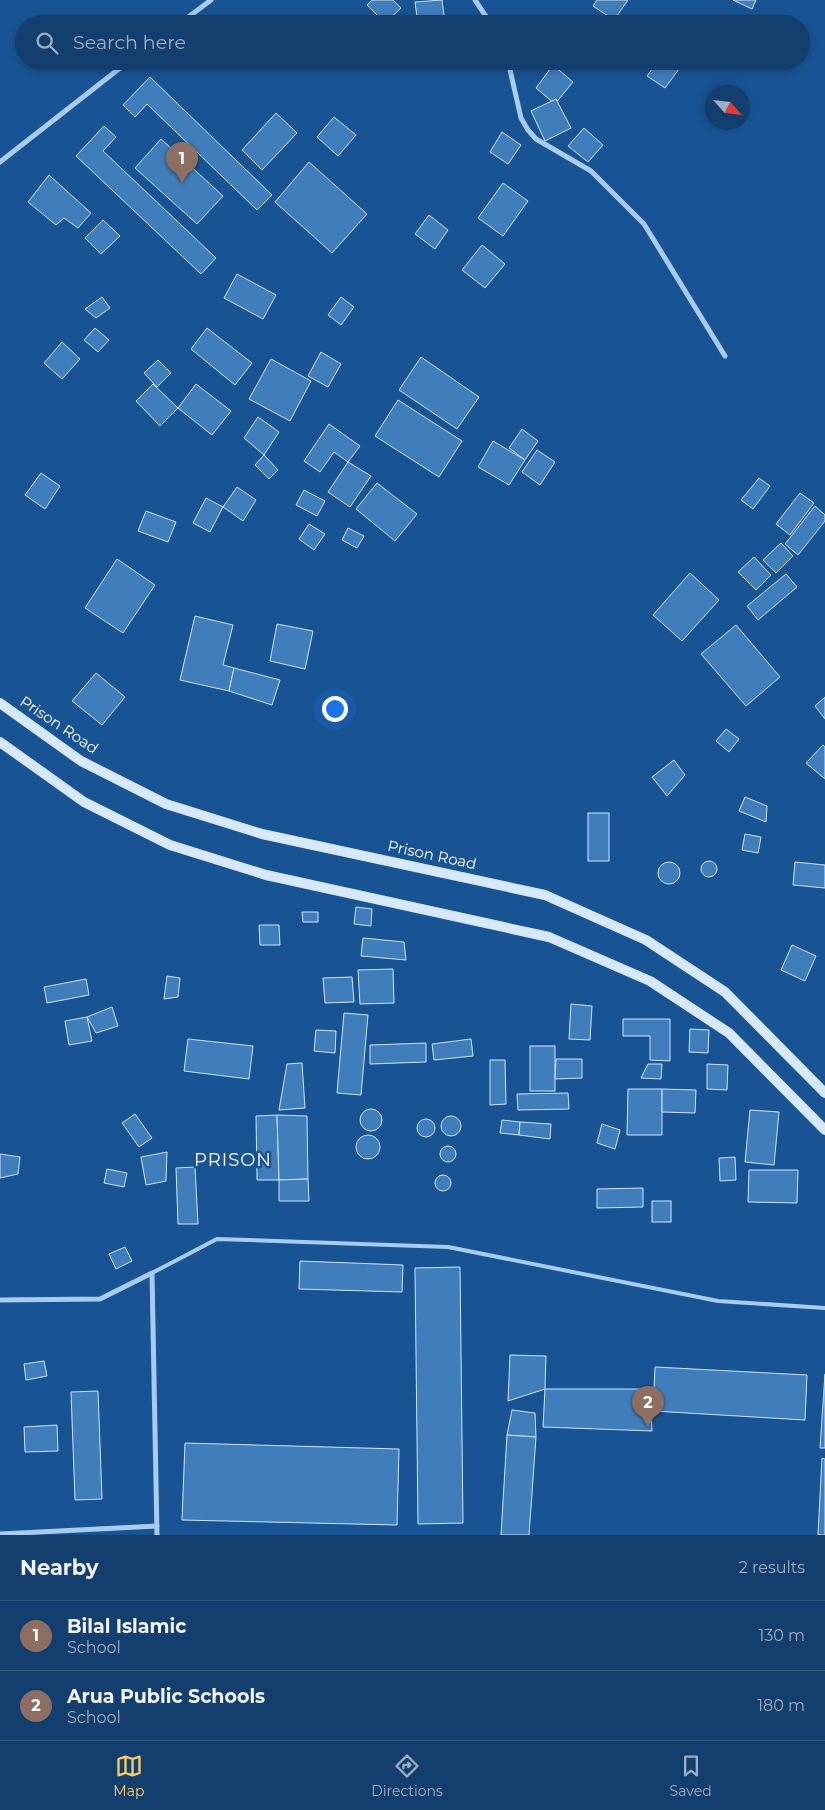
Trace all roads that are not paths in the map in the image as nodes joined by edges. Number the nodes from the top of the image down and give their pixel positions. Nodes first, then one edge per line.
1 (211, 0) edge
2 (475, 0) edge
3 (191, 15) edge
4 (485, 15) edge
5 (118, 70) edge
6 (510, 70) edge
7 (0, 162) edge
8 (725, 356) dead end
9 (0, 703) edge
10 (0, 742) edge
11 (825, 1092) edge
12 (825, 1130) edge
13 (152, 1273) junction
14 (0, 1300) edge
15 (825, 1308) edge
16 (157, 1526) junction
17 (0, 1534) edge
18 (157, 1535) edge

1 - 3 street
2 - 4 street
5 - 7 street
6 - 8 street
9 - 11 street, Prison Road
10 - 12 street
13 - 14 street
13 - 15 lane
13 - 16 street
16 - 17 street
16 - 18 street

